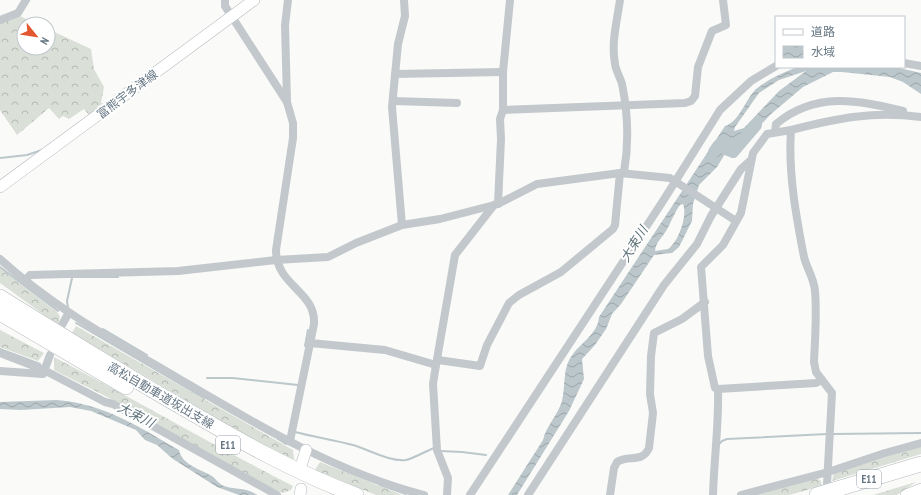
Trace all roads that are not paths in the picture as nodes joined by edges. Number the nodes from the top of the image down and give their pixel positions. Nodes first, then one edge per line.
1 (26, 0) edge
2 (225, 0) edge
3 (254, 0) edge
4 (288, 0) edge
5 (404, 0) edge
6 (510, 0) edge
7 (620, 0) edge
8 (723, 0) edge
9 (232, 16) junction
10 (0, 20) edge
11 (905, 63) edge
12 (921, 66) edge
13 (775, 67) edge
14 (503, 72) junction
15 (395, 74) junction
16 (393, 101) junction
17 (287, 102) junction
18 (457, 103) dead end
19 (624, 106) junction
20 (503, 110) junction
21 (918, 117) edge
22 (791, 130) junction
23 (775, 132) junction
24 (751, 160) junction
25 (622, 172) junction
26 (677, 182) junction
27 (0, 188) edge
28 (496, 204) junction
29 (716, 207) junction
30 (736, 221) junction
31 (402, 225) junction
32 (0, 259) edge
33 (276, 260) junction
34 (24, 281) junction
35 (0, 287) edge
36 (0, 297) edge
37 (705, 302) junction
38 (0, 313) edge
39 (68, 314) junction
40 (0, 325) edge
41 (59, 328) junction
42 (310, 343) junction
43 (0, 353) edge
44 (50, 355) dead end
45 (437, 362) junction
46 (45, 368) junction
47 (0, 371) edge
48 (822, 380) junction
49 (130, 389) junction
50 (718, 389) junction
51 (290, 441) junction
52 (921, 443) edge
53 (306, 450) junction
54 (302, 463) dead end
55 (921, 464) edge
56 (828, 472) junction
57 (921, 474) edge
58 (827, 484) dead end
59 (921, 489) edge
60 (412, 494) edge
61 (277, 495) edge
62 (330, 495) edge
63 (356, 495) edge
64 (424, 495) edge
65 (447, 495) edge
66 (470, 495) edge
67 (528, 495) edge
68 (610, 495) edge
69 (713, 495) edge
70 (741, 495) edge
71 (817, 495) edge
72 (850, 495) edge
73 (906, 495) edge

1 - 10 street
2 - 9 street
3 - 9 main road, 富熊宇多津線
4 - 17 street
5 - 15 street
6 - 14 street
7 - 19 street
8 - 19 street
9 - 17 street
9 - 27 main road, 富熊宇多津線
11 - 12 street
13 - 26 street
14 - 15 street
14 - 20 street
15 - 16 street
16 - 18 street
16 - 31 street
17 - 33 street
19 - 20 street
19 - 25 street
20 - 28 street
21 - 22 street
21 - 23 street
22 - 23 street
22 - 48 street
23 - 24 street
24 - 29 street
24 - 30 street
25 - 26 street
25 - 28 street
25 - 45 street
26 - 29 street
26 - 66 street
28 - 31 street
28 - 45 street
29 - 30 street
29 - 67 street
30 - 37 street
31 - 33 street
32 - 34 street
33 - 34 street
33 - 42 street
34 - 39 street
35 - 41 highway
36 - 41 highway
37 - 50 street
37 - 68 street
38 - 49 highway, E11
39 - 41 street
39 - 51 street
40 - 49 highway
41 - 63 highway, 高松自動車道坂出支線 / E11
42 - 45 street
42 - 51 street
43 - 46 street
44 - 46 street
45 - 65 street
46 - 47 street
46 - 61 street
48 - 50 street
48 - 56 street
49 - 62 highway, 高松自動車道坂出支線 / E11
50 - 69 street
51 - 53 street
52 - 56 street
53 - 54 main road
53 - 60 street
55 - 71 highway, E11
56 - 58 street
56 - 70 street
57 - 72 highway, E11
59 - 73 main road
60 - 64 street

